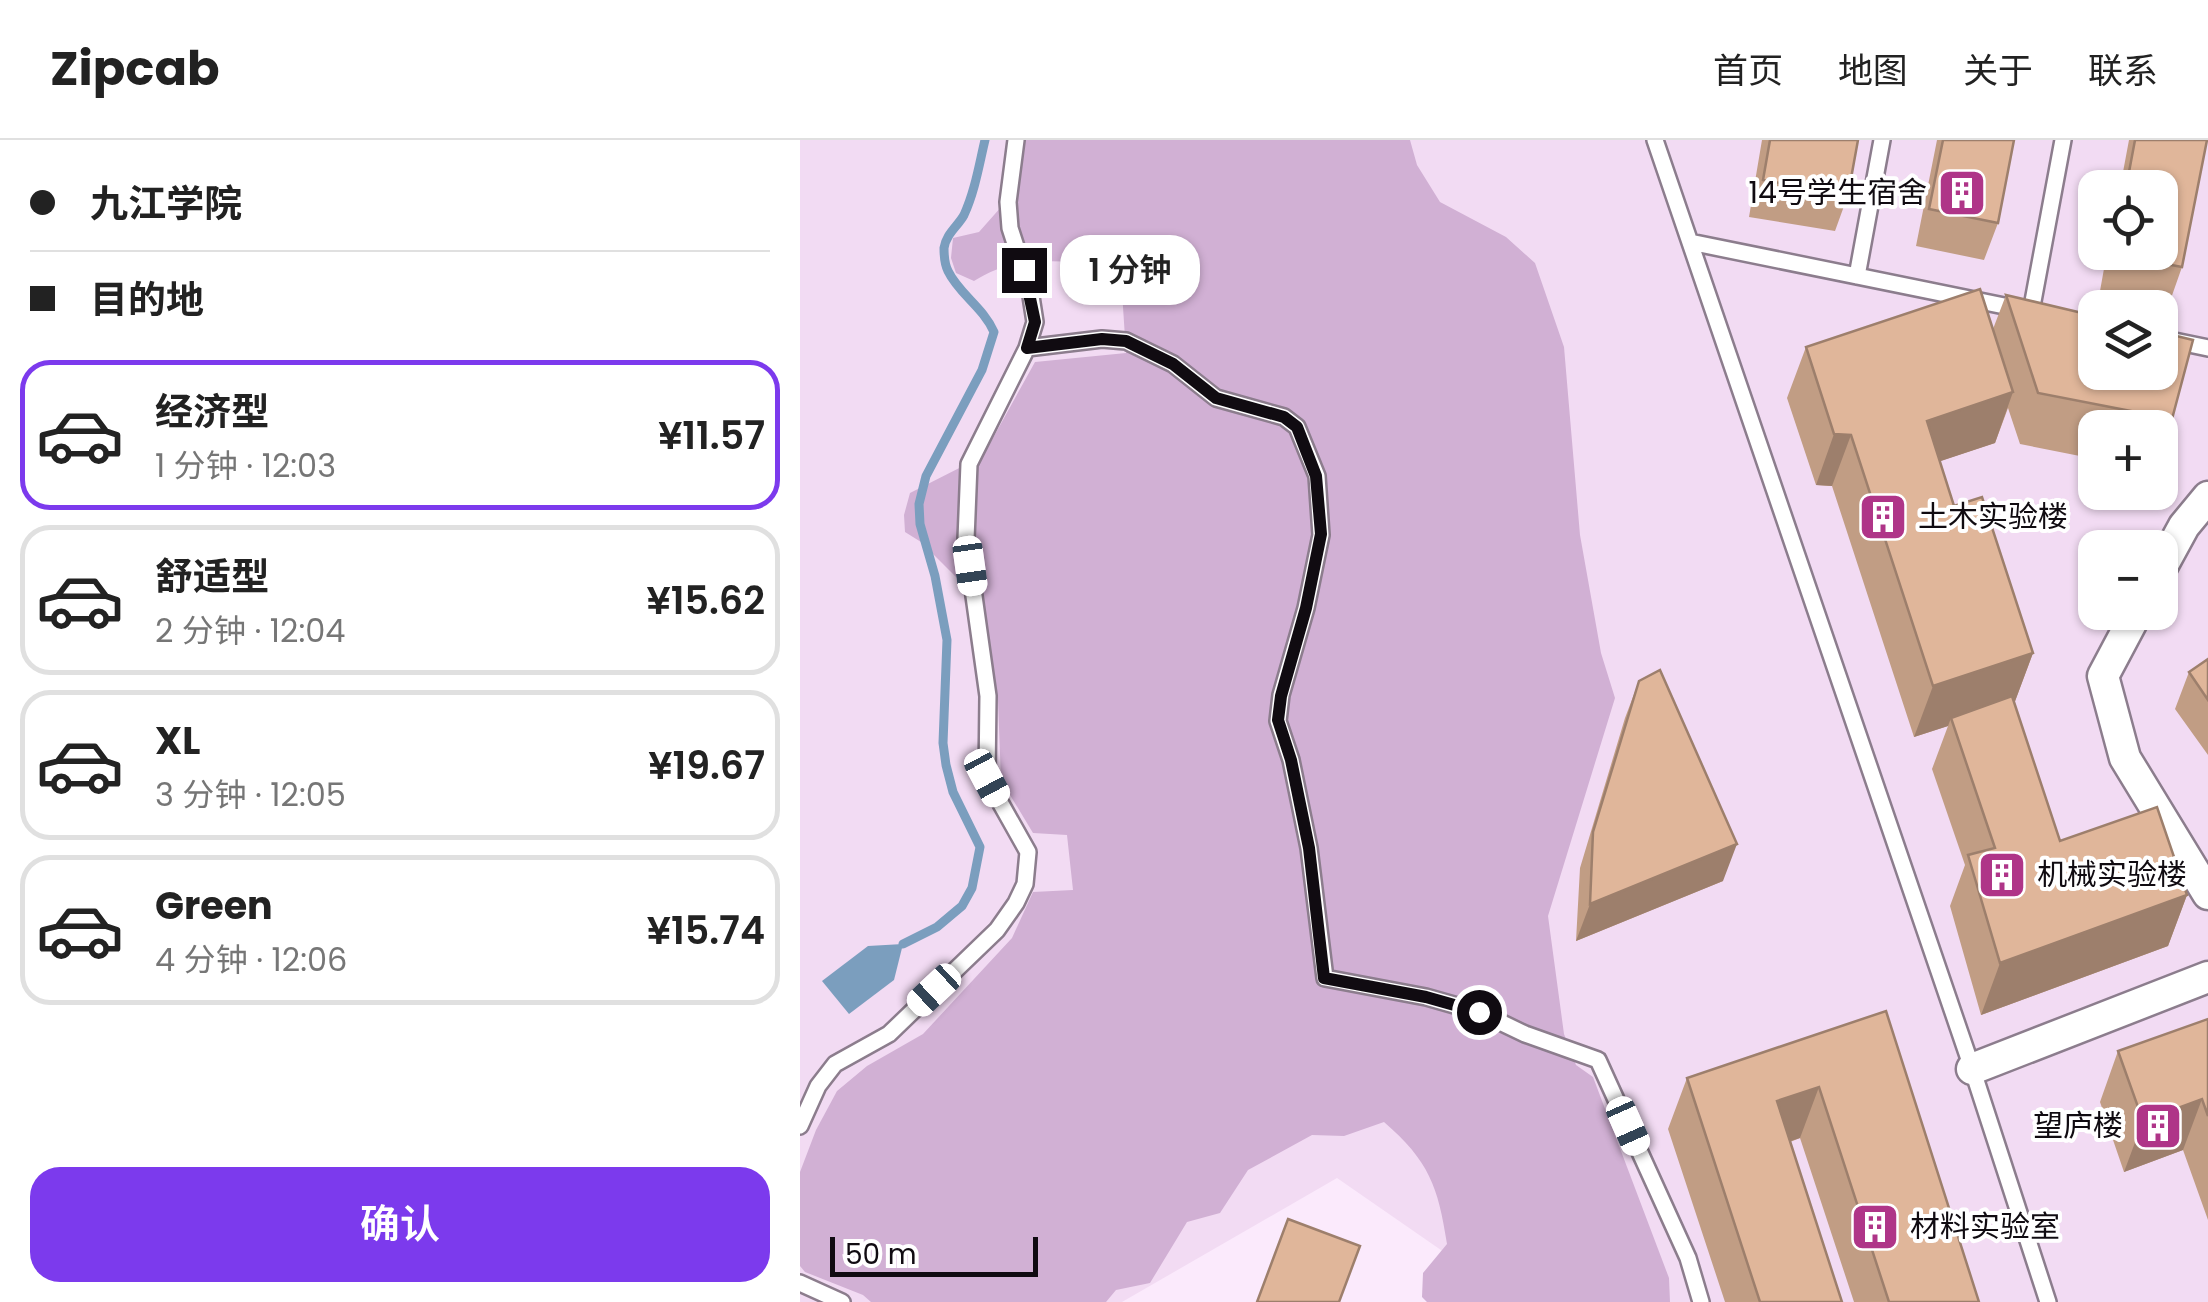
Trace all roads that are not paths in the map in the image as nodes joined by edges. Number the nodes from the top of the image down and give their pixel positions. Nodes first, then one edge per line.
1 (1016, 140) edge
2 (1655, 140) edge
3 (1882, 140) edge
4 (2063, 140) edge
5 (1690, 242) junction
6 (1856, 276) junction
7 (2178, 342) edge
8 (1027, 348) junction
9 (2208, 348) edge
10 (2208, 496) edge
11 (2178, 537) edge
12 (2127, 630) edge
13 (2208, 894) edge
14 (2208, 976) edge
15 (1972, 1069) junction
16 (800, 1126) edge
17 (800, 1283) edge
18 (842, 1302) edge
19 (1701, 1302) edge
20 (2048, 1302) edge

1 - 8 lane
2 - 5 lane
3 - 6 lane
4 - 6 lane
5 - 6 lane
5 - 15 lane
7 - 9 lane
8 - 16 lane
8 - 19 lane
10 - 11 street
12 - 13 street
14 - 15 street
15 - 20 lane
17 - 18 lane

